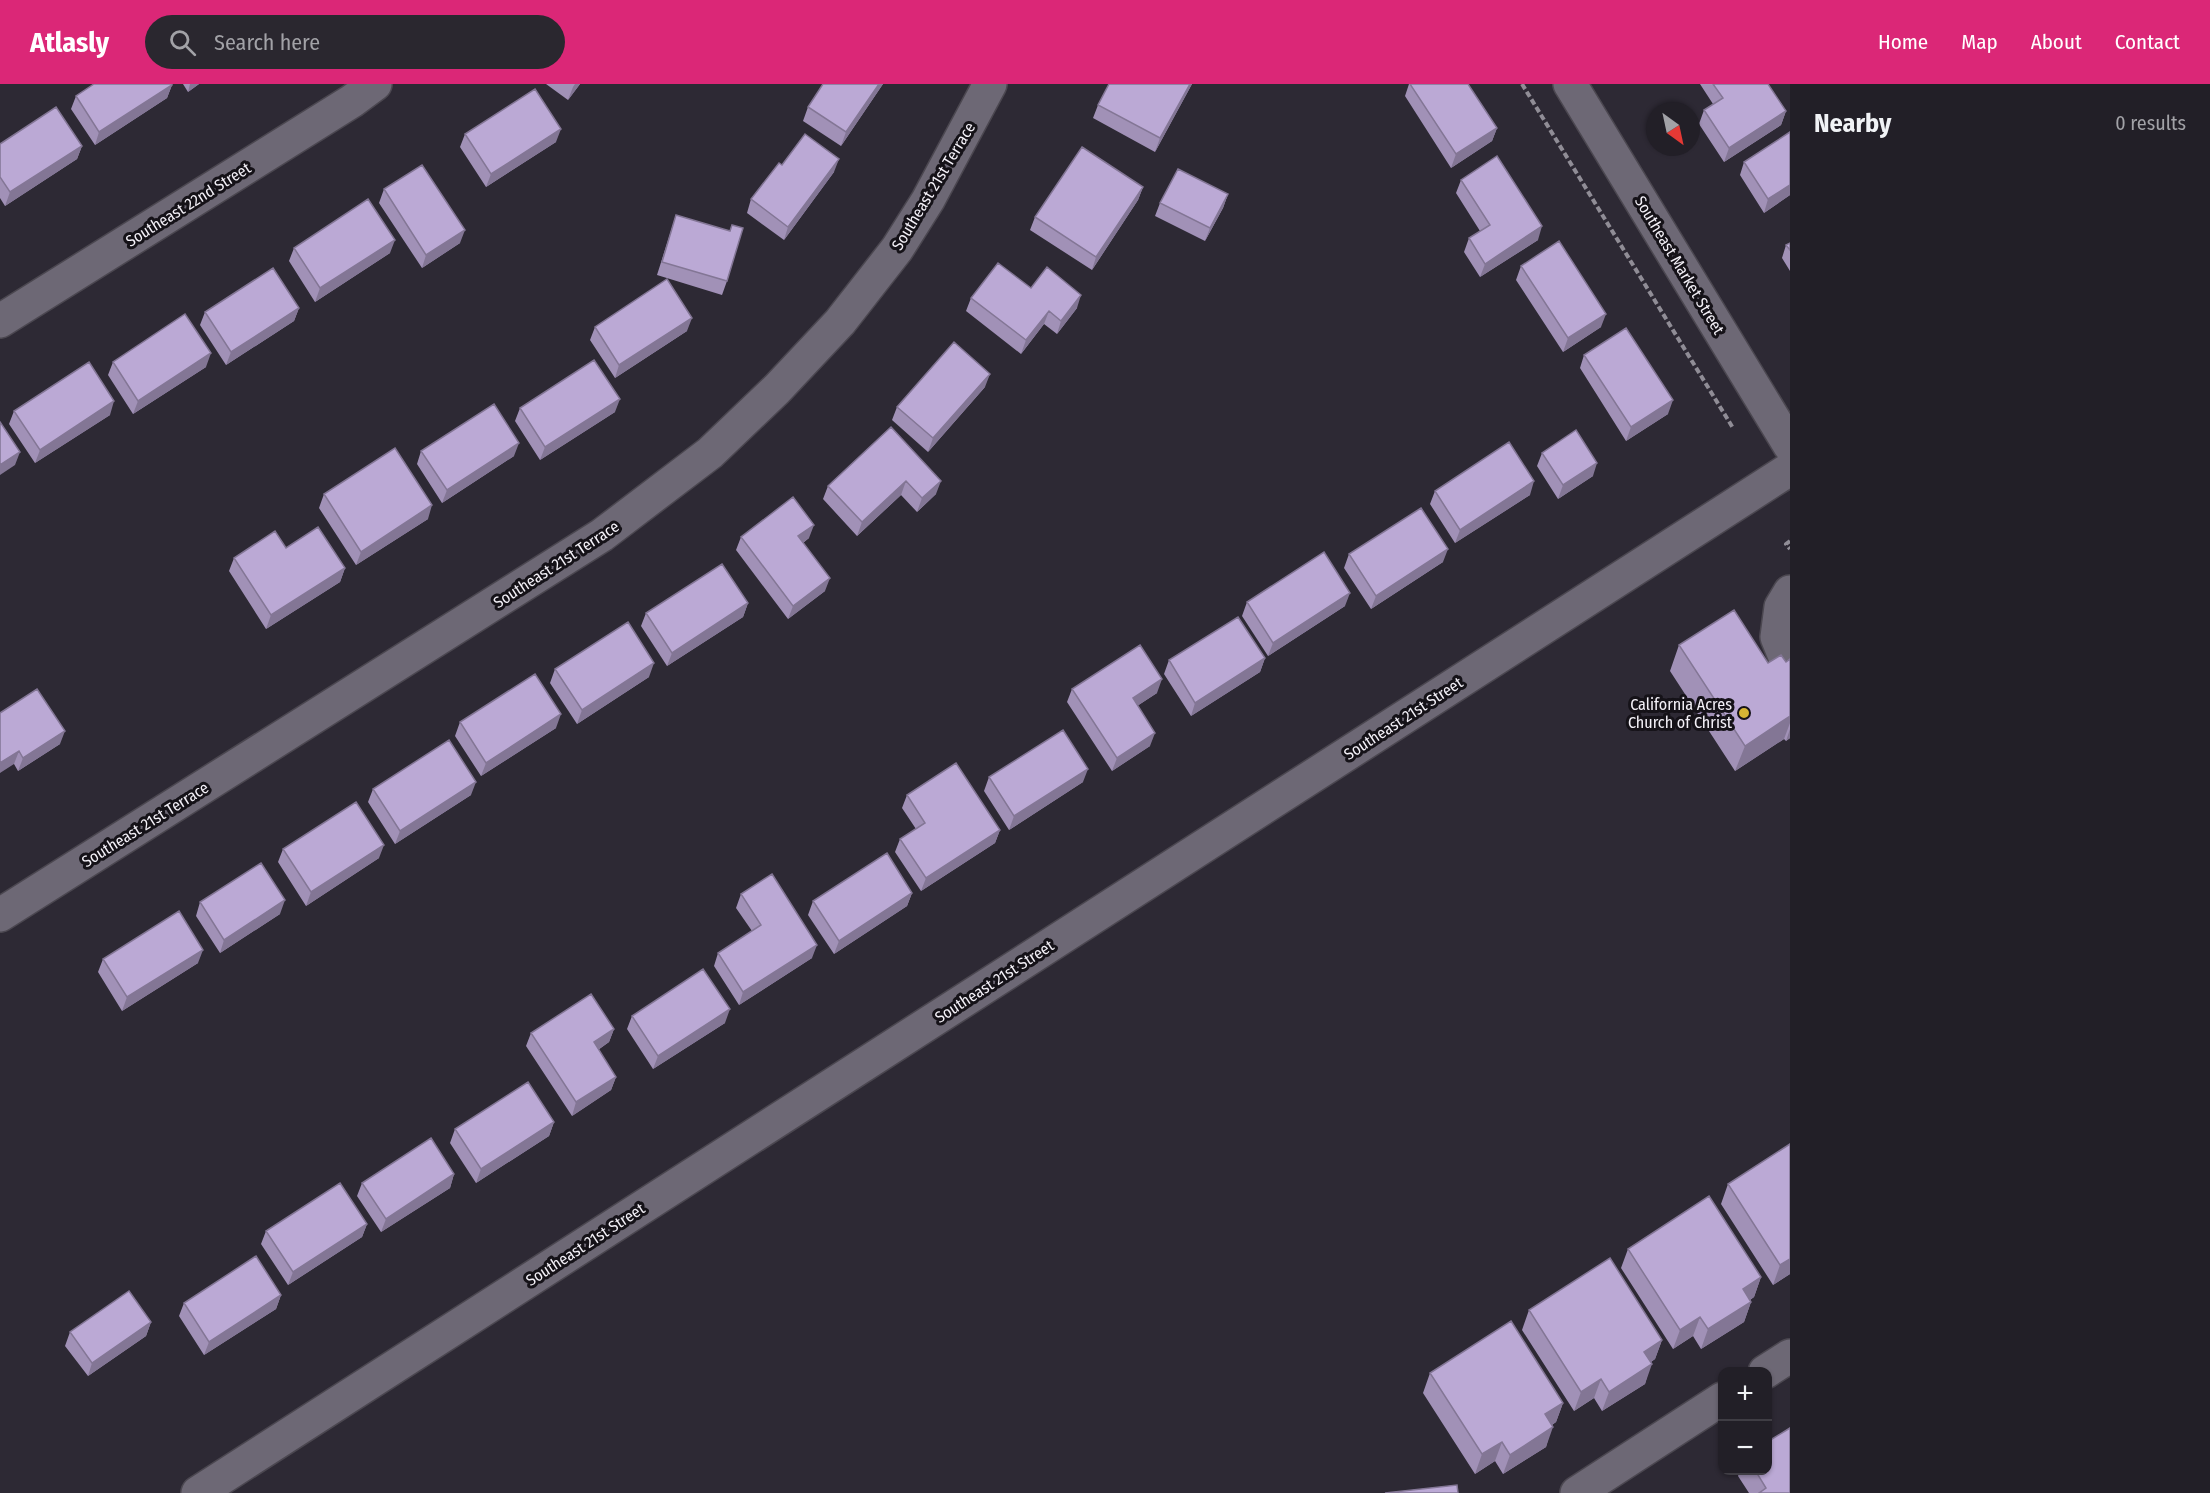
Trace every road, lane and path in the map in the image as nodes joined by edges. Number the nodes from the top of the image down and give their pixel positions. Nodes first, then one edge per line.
1 (375, 84) edge
2 (990, 84) edge
3 (1522, 84) edge
4 (1570, 84) edge
5 (0, 321) edge
6 (1733, 428) dead end
7 (1790, 446) edge
8 (1790, 469) edge
9 (1790, 541) edge
10 (1790, 549) edge
11 (1790, 592) edge
12 (1790, 669) edge
13 (0, 915) edge
14 (1790, 1356) edge
15 (1772, 1367) edge
16 (1718, 1402) edge
17 (198, 1493) edge
18 (1577, 1493) edge

1 - 5 street, Southeast 22nd Street
2 - 13 street, Southeast 21st Terrace
3 - 6 path
4 - 7 street, Southeast Market Street
8 - 17 street, Southeast 21st Street
9 - 10 path
11 - 12 street
14 - 15 street
16 - 18 street

